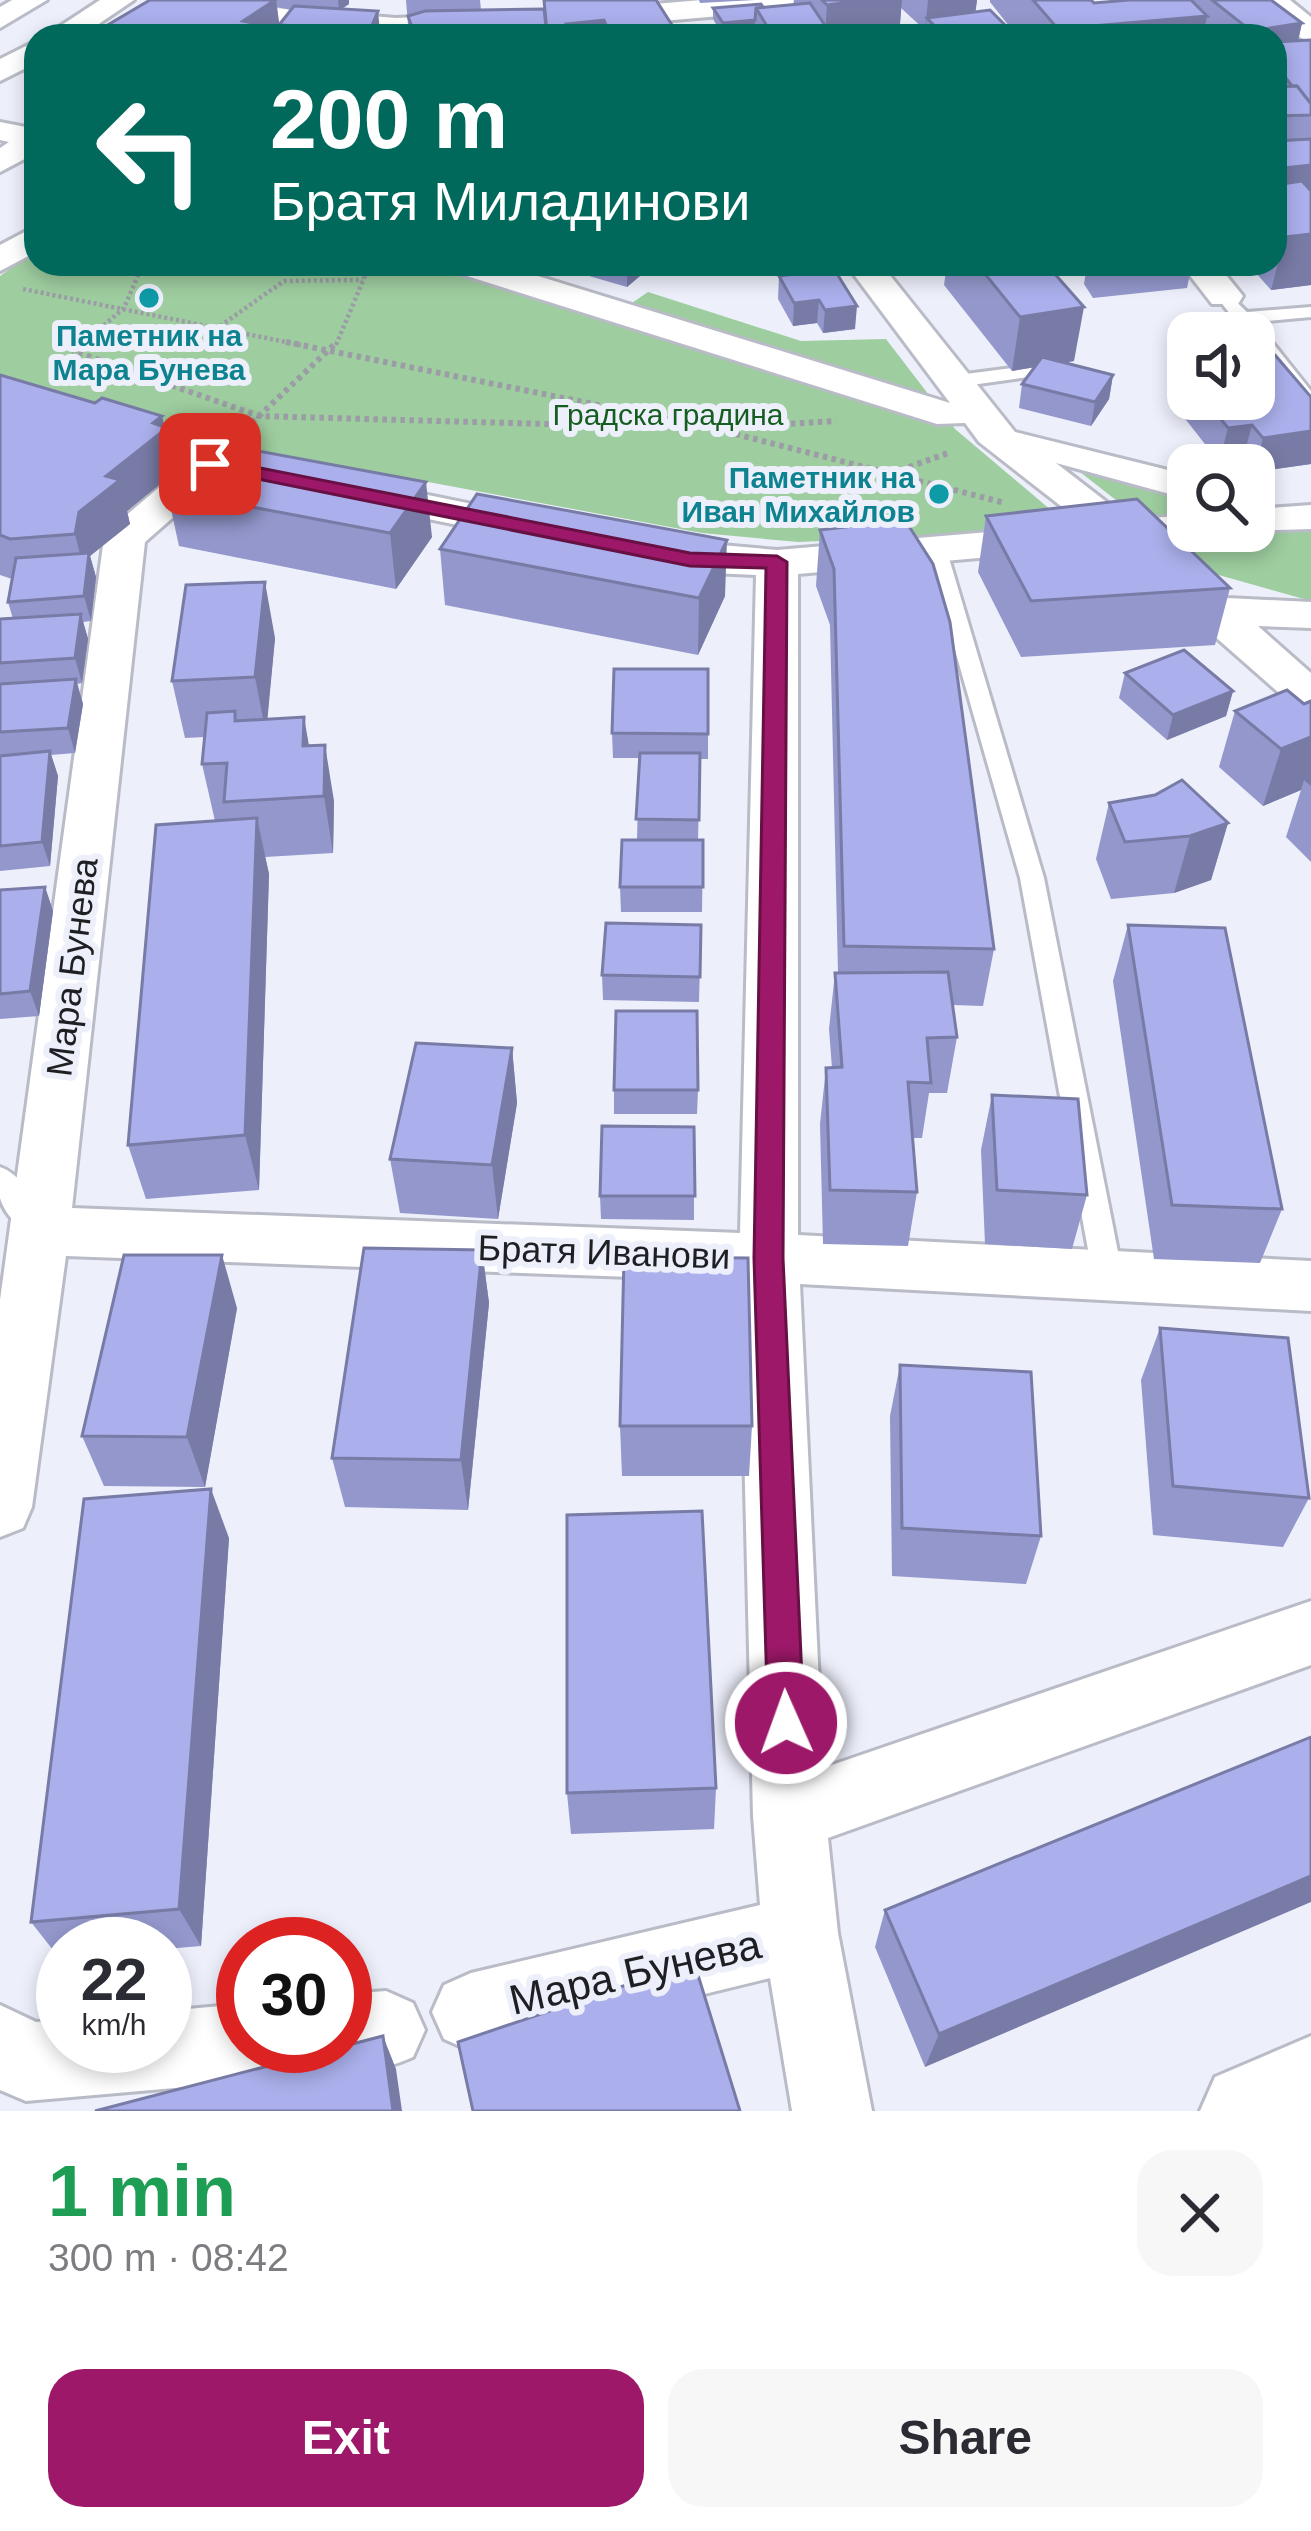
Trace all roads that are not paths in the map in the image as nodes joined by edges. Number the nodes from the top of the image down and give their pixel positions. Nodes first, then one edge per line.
1 (33, 0) edge
2 (120, 0) edge
3 (800, 0) edge
4 (1273, 0) edge
5 (225, 13) edge
6 (699, 16) edge
7 (0, 19) edge
8 (573, 19) edge
9 (394, 21) edge
10 (502, 22) edge
11 (80, 24) edge
12 (1311, 32) edge
13 (503, 276) edge
14 (871, 276) edge
15 (1208, 276) edge
16 (1233, 307) junction
17 (1311, 312) edge
18 (1035, 371) edge
19 (1311, 403) edge
20 (959, 411) junction
21 (1023, 442) dead end
22 (279, 477) edge
23 (1167, 482) edge
24 (325, 487) edge
25 (1167, 529) edge
26 (1123, 532) junction
27 (576, 537) edge
28 (622, 546) edge
29 (936, 548) junction
30 (777, 562) junction
31 (1217, 611) junction
32 (1311, 615) edge
33 (1311, 697) edge
34 (0, 1178) edge
35 (40, 1231) junction
36 (769, 1258) junction
37 (1108, 1277) junction
38 (1311, 1286) edge
39 (0, 1507) edge
40 (1311, 1633) edge
41 (789, 1816) junction
42 (800, 1933) junction
43 (471, 2012) dead end
44 (0, 2044) edge
45 (216, 2045) edge
46 (1311, 2084) edge
47 (832, 2111) edge
48 (1249, 2111) edge

1 - 7 street
2 - 11 street
3 - 6 street
4 - 12 street
5 - 9 street
6 - 8 street
9 - 10 street
13 - 20 street
14 - 20 street
15 - 16 street
16 - 17 lane
16 - 19 lane
18 - 20 lane
20 - 26 street
21 - 23 street
22 - 35 street, Мара Бунева
24 - 27 street
25 - 26 street
26 - 29 street
26 - 31 street
28 - 30 street
29 - 30 street
29 - 37 lane
30 - 36 street
31 - 32 street
31 - 33 street
34 - 35 lane
35 - 36 street, Братя Иванови
35 - 39 street, Мара Бунева
36 - 37 street, Братя Иванови
36 - 41 street
37 - 38 street, Братя Иванови
40 - 41 street
41 - 42 street
42 - 43 street, Мара Бунева
42 - 47 street
44 - 45 street
46 - 48 street

